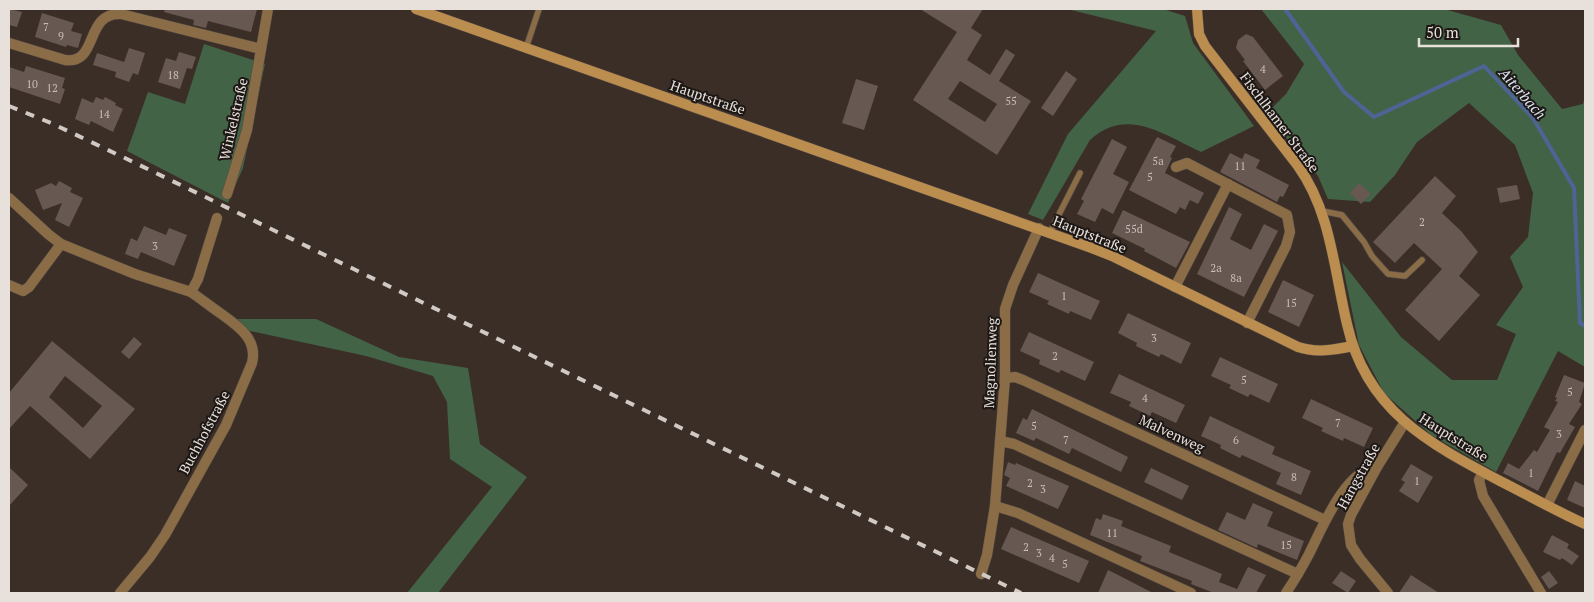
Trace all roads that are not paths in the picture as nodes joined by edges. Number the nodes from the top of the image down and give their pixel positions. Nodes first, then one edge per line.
1 (268, 9) edge
2 (416, 9) edge
3 (539, 9) edge
4 (1197, 9) edge
5 (9, 43) edge
6 (526, 48) junction
7 (261, 49) junction
8 (1176, 167) dead end
9 (1080, 173) dead end
10 (1228, 184) junction
11 (227, 194) dead end
12 (9, 198) edge
13 (1322, 211) junction
14 (217, 218) dead end
15 (1045, 230) junction
16 (61, 244) junction
17 (1422, 260) dead end
18 (9, 285) edge
19 (1175, 287) junction
20 (191, 292) junction
21 (1247, 323) junction
22 (1353, 346) junction
23 (1005, 378) junction
24 (1405, 422) junction
25 (1585, 430) edge
26 (1000, 441) junction
27 (1377, 467) junction
28 (1483, 472) junction
29 (1547, 505) junction
30 (995, 506) junction
31 (1325, 520) junction
32 (1585, 524) edge
33 (981, 574) dead end
34 (1298, 574) junction
35 (120, 593) edge
36 (1191, 593) edge
37 (1286, 593) edge
38 (1388, 593) edge
39 (1540, 593) edge

1 - 7 street, Winkelstraße
2 - 6 street, Hauptstraße
3 - 6 lane
4 - 13 street, Fischlhamer Straße
5 - 7 street
6 - 15 street, Hauptstraße
7 - 11 street, Winkelstraße
8 - 10 street
9 - 15 lane
10 - 19 street
10 - 21 street
12 - 16 street, Buchhofstraße
13 - 17 lane
13 - 22 street, Fischlhamer Straße
14 - 20 street
15 - 19 street, Hauptstraße
15 - 23 street, Magnolienweg
16 - 18 street
16 - 20 street, Buchhofstraße
19 - 21 street, Hauptstraße
20 - 35 street, Buchhofstraße
21 - 22 street, Hauptstraße
22 - 24 street, Hauptstraße
23 - 26 street, Magnolienweg
23 - 31 street, Malvenweg
24 - 27 street, Hangstraße
24 - 28 street, Hauptstraße
25 - 29 street
26 - 30 street, Magnolienweg
26 - 34 street
27 - 31 street
27 - 38 street, Hangstraße
28 - 29 street, Hauptstraße
28 - 39 street
29 - 32 street, Hauptstraße
30 - 33 street, Magnolienweg
30 - 36 street
31 - 34 street
34 - 37 street

